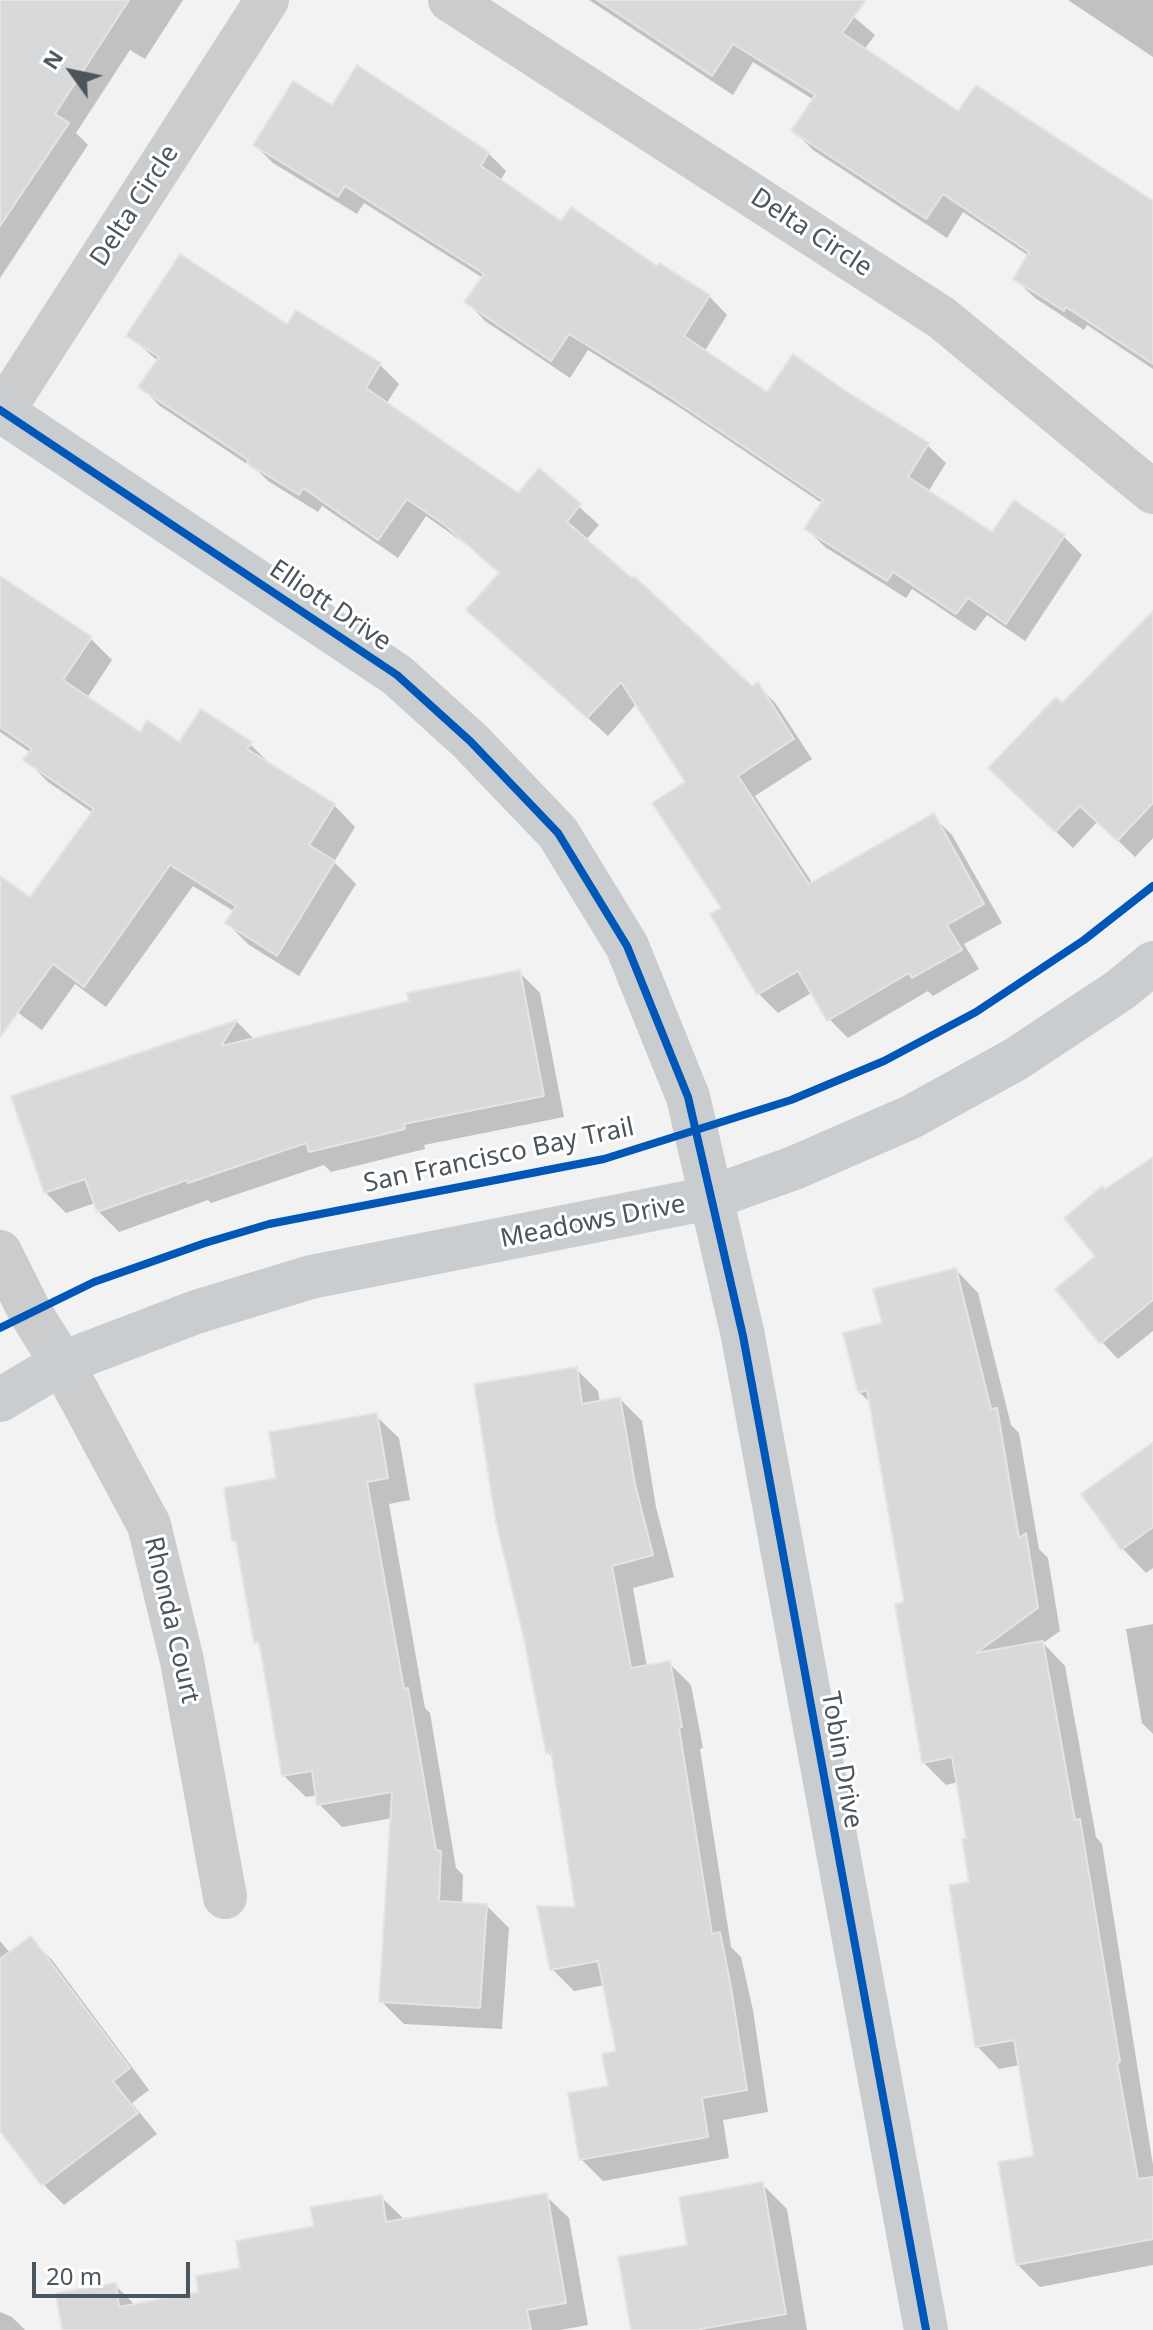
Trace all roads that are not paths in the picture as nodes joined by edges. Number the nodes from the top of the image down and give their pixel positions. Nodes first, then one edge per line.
1 (267, 0) edge
2 (450, 0) edge
3 (1, 411) edge
4 (1153, 492) edge
5 (1153, 963) edge
6 (710, 1198) junction
7 (0, 1252) edge
8 (62, 1363) junction
9 (0, 1400) edge
10 (225, 1897) dead end
11 (926, 2330) edge

1 - 3 street, Delta Circle
2 - 4 street, Delta Circle
3 - 6 street, Elliott Drive
5 - 6 street, Meadows Drive
6 - 8 street, Meadows Drive
6 - 11 street, Tobin Drive
7 - 8 street, Rhonda Court
8 - 9 street, Meadows Drive
8 - 10 street, Rhonda Court

